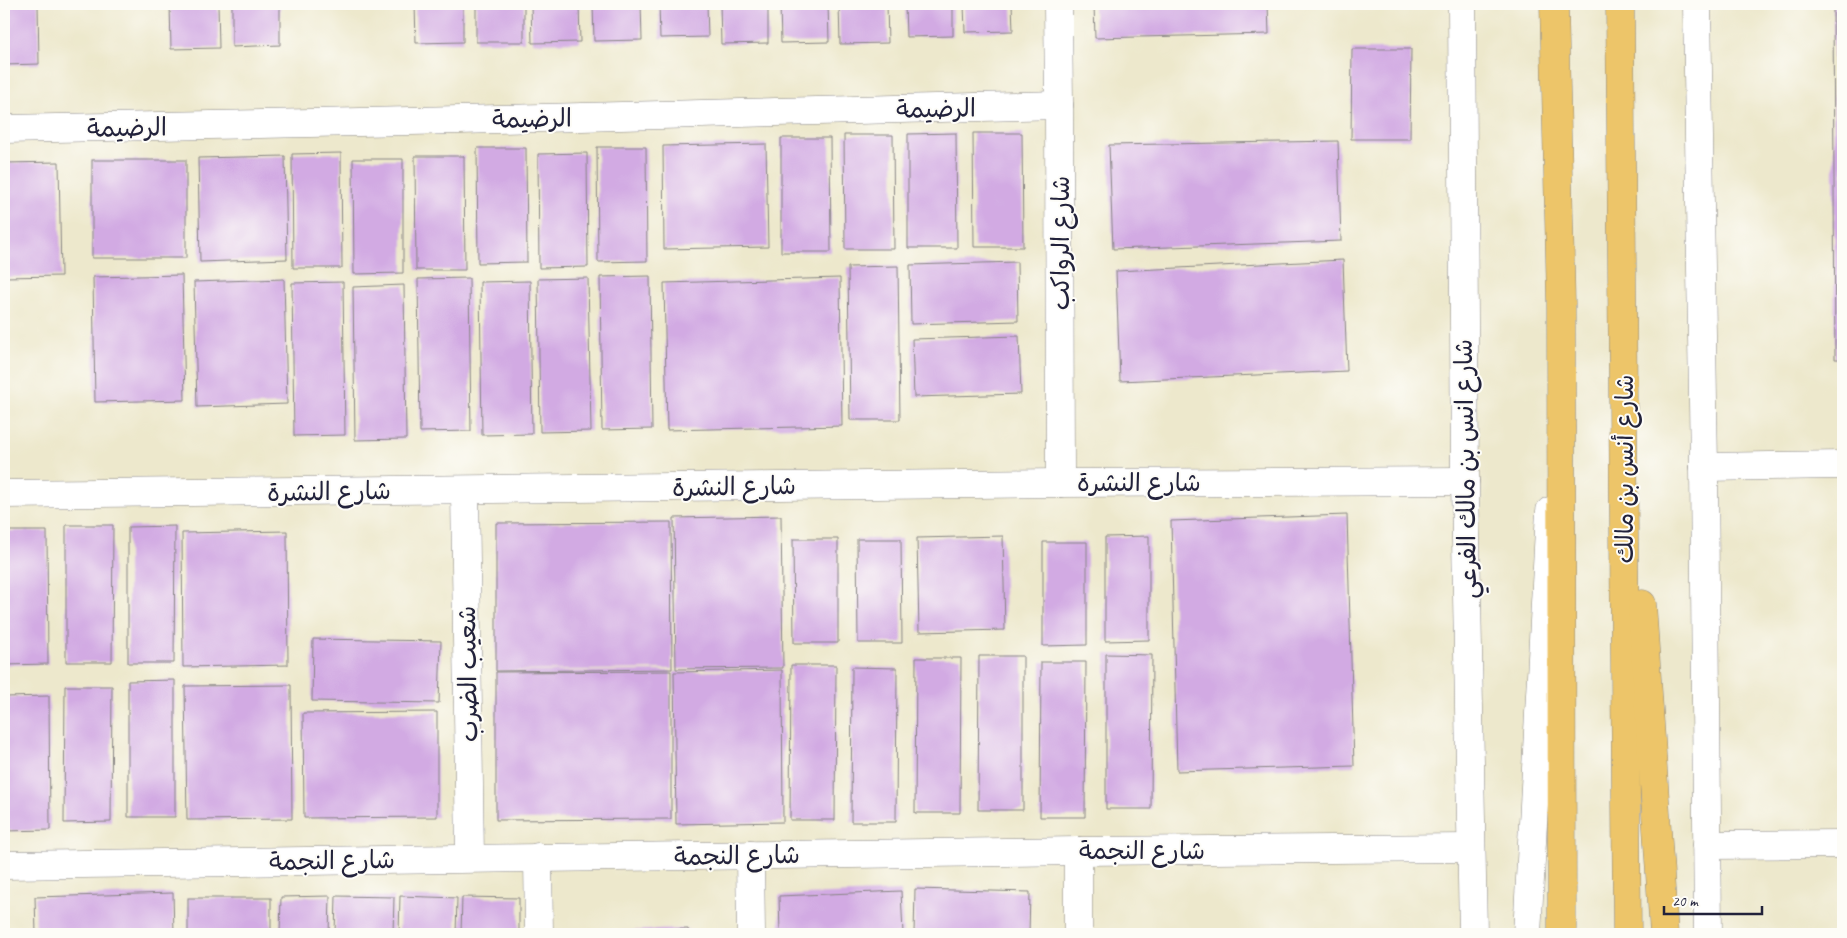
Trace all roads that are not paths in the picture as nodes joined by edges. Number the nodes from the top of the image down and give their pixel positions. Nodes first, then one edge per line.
1 (1058, 4) edge
2 (1462, 4) edge
3 (1554, 4) edge
4 (1620, 4) edge
5 (1697, 4) edge
6 (1059, 105) junction
7 (4, 129) edge
8 (1561, 302) junction
9 (1623, 325) junction
10 (1843, 465) edge
11 (1704, 467) junction
12 (1464, 481) junction
13 (1060, 483) junction
14 (465, 490) junction
15 (4, 494) edge
16 (1843, 844) edge
17 (1707, 845) junction
18 (1471, 848) junction
19 (1078, 850) junction
20 (750, 855) junction
21 (538, 857) junction
22 (470, 858) junction
23 (4, 865) edge
24 (539, 934) edge
25 (751, 934) edge
26 (1078, 934) edge
27 (1473, 934) edge
28 (1527, 934) edge
29 (1562, 934) edge
30 (1627, 934) edge
31 (1664, 934) edge
32 (1708, 934) edge

1 - 6 street, شارع الرواكب
2 - 12 street, شارع انس بن مالك الفرعي
3 - 8 main road
4 - 9 main road, شارع أنس بن مالك
5 - 11 street
6 - 7 street, الرضيمة
6 - 13 street, شارع الرواكب
8 - 28 street
8 - 29 main road
9 - 30 main road, شارع أنس بن مالك
9 - 31 main road
10 - 11 street
11 - 17 street
12 - 13 street, شارع النشرة
12 - 18 street, شارع انس بن مالك الفرعي
13 - 14 street, شارع النشرة
14 - 15 street, شارع النشرة
14 - 22 street, شعيب الضرب
16 - 17 street
17 - 32 street
18 - 19 street, شارع النجمة
18 - 27 street, شارع انس بن مالك الفرعي
19 - 20 street, شارع النجمة
19 - 26 street
20 - 21 street, شارع النجمة
20 - 25 street
21 - 22 street, شارع النجمة
21 - 24 street
22 - 23 street, شارع النجمة

